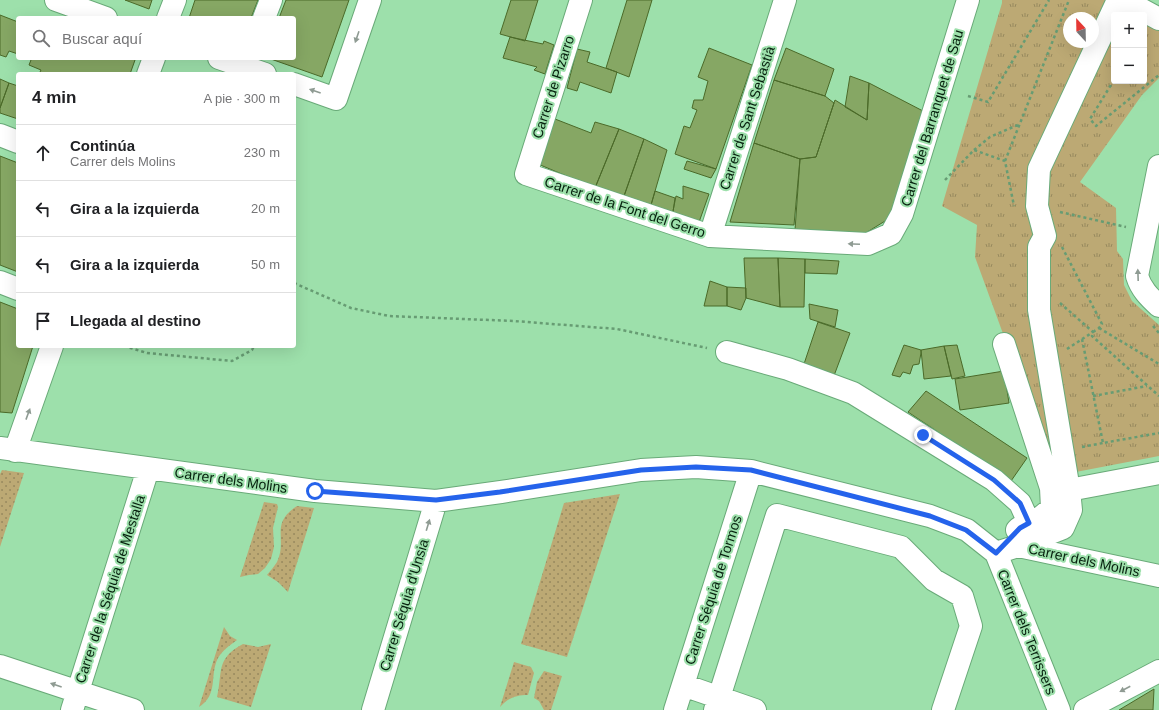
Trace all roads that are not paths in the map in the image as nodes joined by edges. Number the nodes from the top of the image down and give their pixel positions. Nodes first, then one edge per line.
1 (56, 0) edge
2 (175, 0) edge
3 (270, 0) edge
4 (370, 0) edge
5 (581, 0) edge
6 (785, 0) edge
7 (968, 0) edge
8 (1118, 0) edge
9 (1124, 0) edge
10 (100, 16) edge
11 (169, 16) edge
12 (265, 16) edge
13 (1159, 19) edge
14 (153, 60) edge
15 (227, 60) edge
16 (254, 67) edge
17 (149, 72) edge
18 (296, 85) edge
19 (0, 135) edge
20 (16, 141) edge
21 (1159, 166) edge
22 (526, 174) joint
23 (1152, 233) edge
24 (891, 234) joint
25 (710, 236) junction
26 (0, 282) edge
27 (16, 288) edge
28 (1159, 306) edge
29 (1004, 344) dead end
30 (51, 348) edge
31 (727, 352) road end
32 (7, 450) edge
33 (148, 469) junction
34 (751, 470) junction
35 (1159, 473) edge
36 (1069, 490) junction
37 (436, 500) junction
38 (1029, 523) junction
39 (1018, 546) junction
40 (996, 553) junction
41 (1159, 576) edge
42 (0, 666) edge
43 (1159, 671) edge
44 (683, 685) junction
45 (74, 701) edge
46 (717, 703) edge
47 (133, 710) edge
48 (373, 710) edge
49 (675, 710) edge
50 (755, 710) edge
51 (943, 710) edge
52 (1059, 710) edge
53 (1084, 710) edge

1 - 10 street
2 - 11 street
3 - 12 street
4 -> 18 street
5 - 22 street, Carrer de Pizarro
6 - 25 street, Carrer de Sant Sebastià
7 - 24 street, Carrer del Barranquet de Sau
8 - 36 street
9 - 13 street
14 - 17 street
15 - 16 street
19 - 20 street
21 - 23 street
22 - 25 street, Carrer de la Font del Gerro
28 -> 23 street
24 -> 25 street, Carrer de la Font del Gerro
26 - 27 street
29 - 38 street
32 -> 30 street
31 - 38 street
32 - 33 street, Carrer dels Molins
33 - 37 street, Carrer dels Molins
33 - 45 street, Carrer de la Séquia de Mestalla
34 - 37 street, Carrer dels Molins
34 - 40 street, Carrer dels Molins
34 - 44 street, Carrer Séquia de Tormos
35 - 36 street
36 - 39 street
48 -> 37 street, Carrer Séquia d'Unsia
38 - 40 street
39 - 40 street, Carrer dels Molins
39 - 41 street, Carrer dels Molins
40 - 52 street, Carrer dels Terrissers
45 -> 42 street
43 -> 53 street
44 - 46 street
44 - 49 street, Carrer Séquia de Tormos
45 - 47 street
46 - 50 street
46 - 51 street

